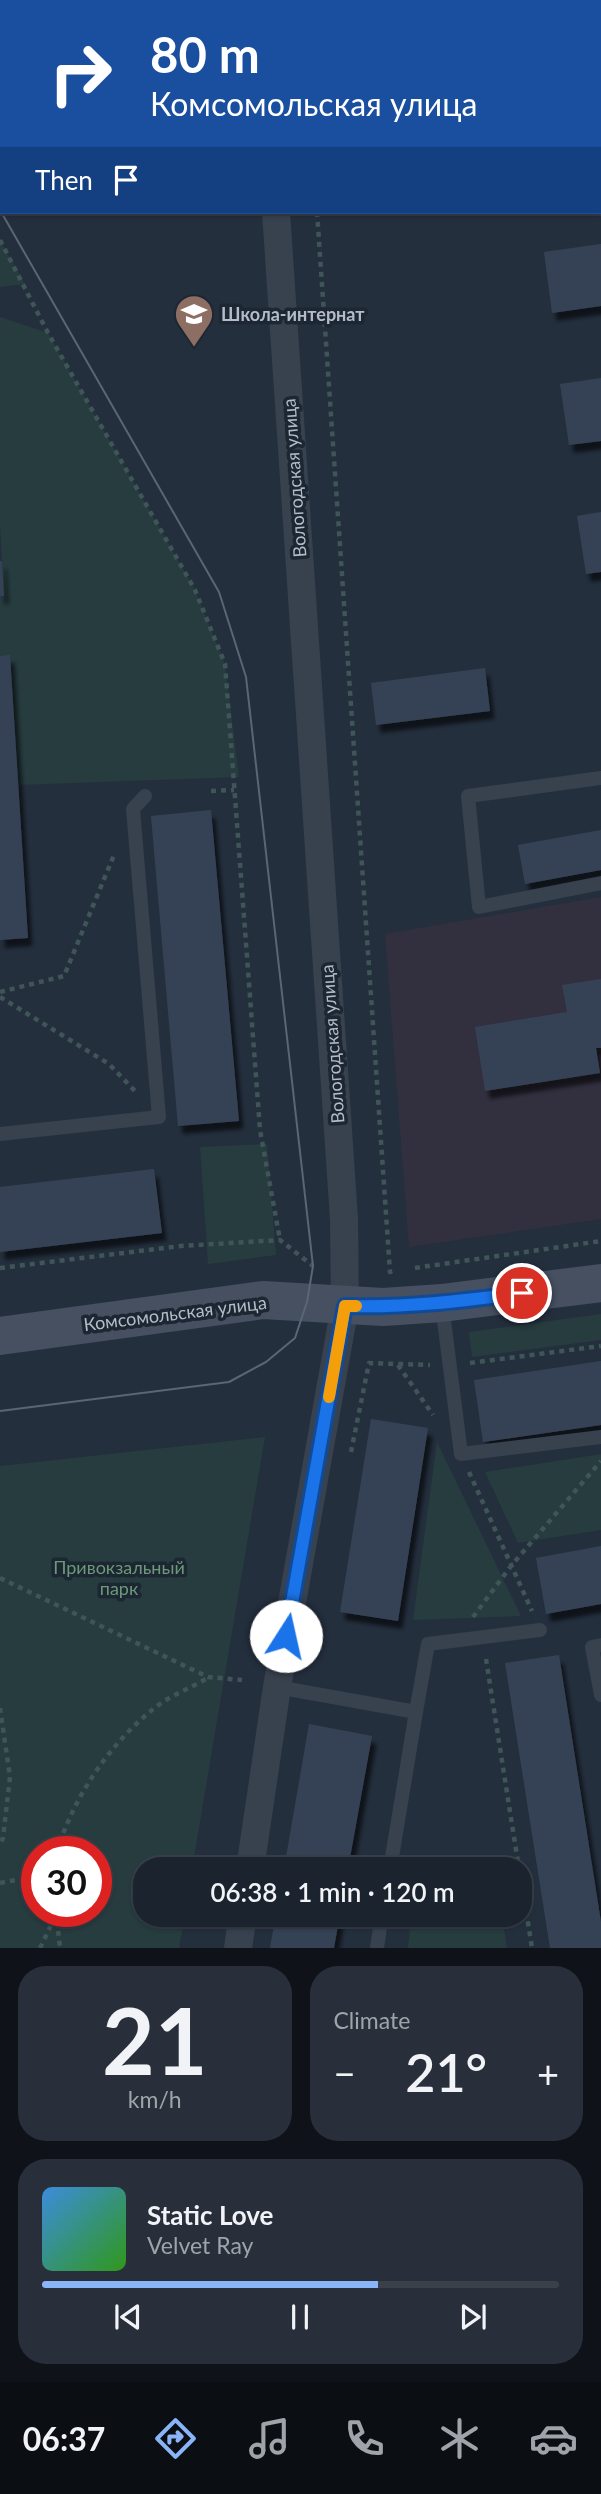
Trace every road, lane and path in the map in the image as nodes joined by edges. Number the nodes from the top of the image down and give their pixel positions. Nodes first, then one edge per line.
1 (276, 214) edge
2 (317, 214) edge
3 (0, 240) edge
4 (601, 778) edge
5 (211, 790) dead end
6 (234, 790) junction
7 (145, 796) dead end
8 (133, 809) junction
9 (601, 883) edge
10 (0, 992) edge
11 (0, 997) edge
12 (159, 1117) junction
13 (0, 1134) edge
14 (280, 1240) junction
15 (601, 1241) edge
16 (313, 1266) dead end
17 (0, 1268) edge
18 (601, 1283) edge
19 (442, 1303) junction
20 (345, 1306) junction
21 (0, 1336) edge
22 (601, 1346) edge
23 (369, 1363) dead end
24 (397, 1364) junction
25 (450, 1366) junction
26 (601, 1437) edge
27 (461, 1454) junction
28 (601, 1461) edge
29 (511, 1566) junction
30 (0, 1578) edge
31 (540, 1630) joint
32 (482, 1637) junction
33 (456, 1641) junction
34 (601, 1645) edge
35 (208, 1677) junction
36 (242, 1680) dead end
37 (277, 1688) junction
38 (601, 1695) edge
39 (0, 1708) edge
40 (416, 1713) junction
41 (62, 1836) edge
42 (0, 1843) edge
43 (252, 1857) edge
44 (392, 1857) edge
45 (517, 1857) edge
46 (21, 1879) edge
47 (0, 1883) edge
48 (50, 1927) edge
49 (58, 1927) edge
50 (241, 1927) edge
51 (381, 1927) edge
52 (528, 1927) edge
53 (40, 1948) edge
54 (60, 1948) edge
55 (238, 1948) edge
56 (377, 1948) edge
57 (532, 1948) edge

1 - 20 street, Вологодская улица
2 - 15 path
3 - 6 path
4 - 9 lane
5 - 6 path
6 - 14 path
7 - 8 lane
8 - 10 path
8 - 12 lane
11 - 12 path
12 - 13 lane
14 - 16 path
14 - 17 path
18 - 19 street, Комсомольская улица
19 - 20 street, Комсомольская улица
19 - 25 lane
20 - 21 street, Комсомольская улица
20 - 37 street, Вологодская улица
22 - 25 path
23 - 24 path
24 - 25 path
24 - 27 path
25 - 27 lane
26 - 27 lane
27 - 29 path
28 - 29 path
29 - 31 path
29 - 33 path
30 - 35 path
31 - 32 lane
32 - 33 lane
32 - 45 path
33 - 40 lane
34 - 38 lane
35 - 36 path
35 - 41 path
37 - 40 lane
37 - 43 street, Вологодская улица
39 - 42 path
40 - 44 lane
46 - 47 path
48 - 53 path
49 - 54 path
50 - 55 street
51 - 56 lane
52 - 57 path

